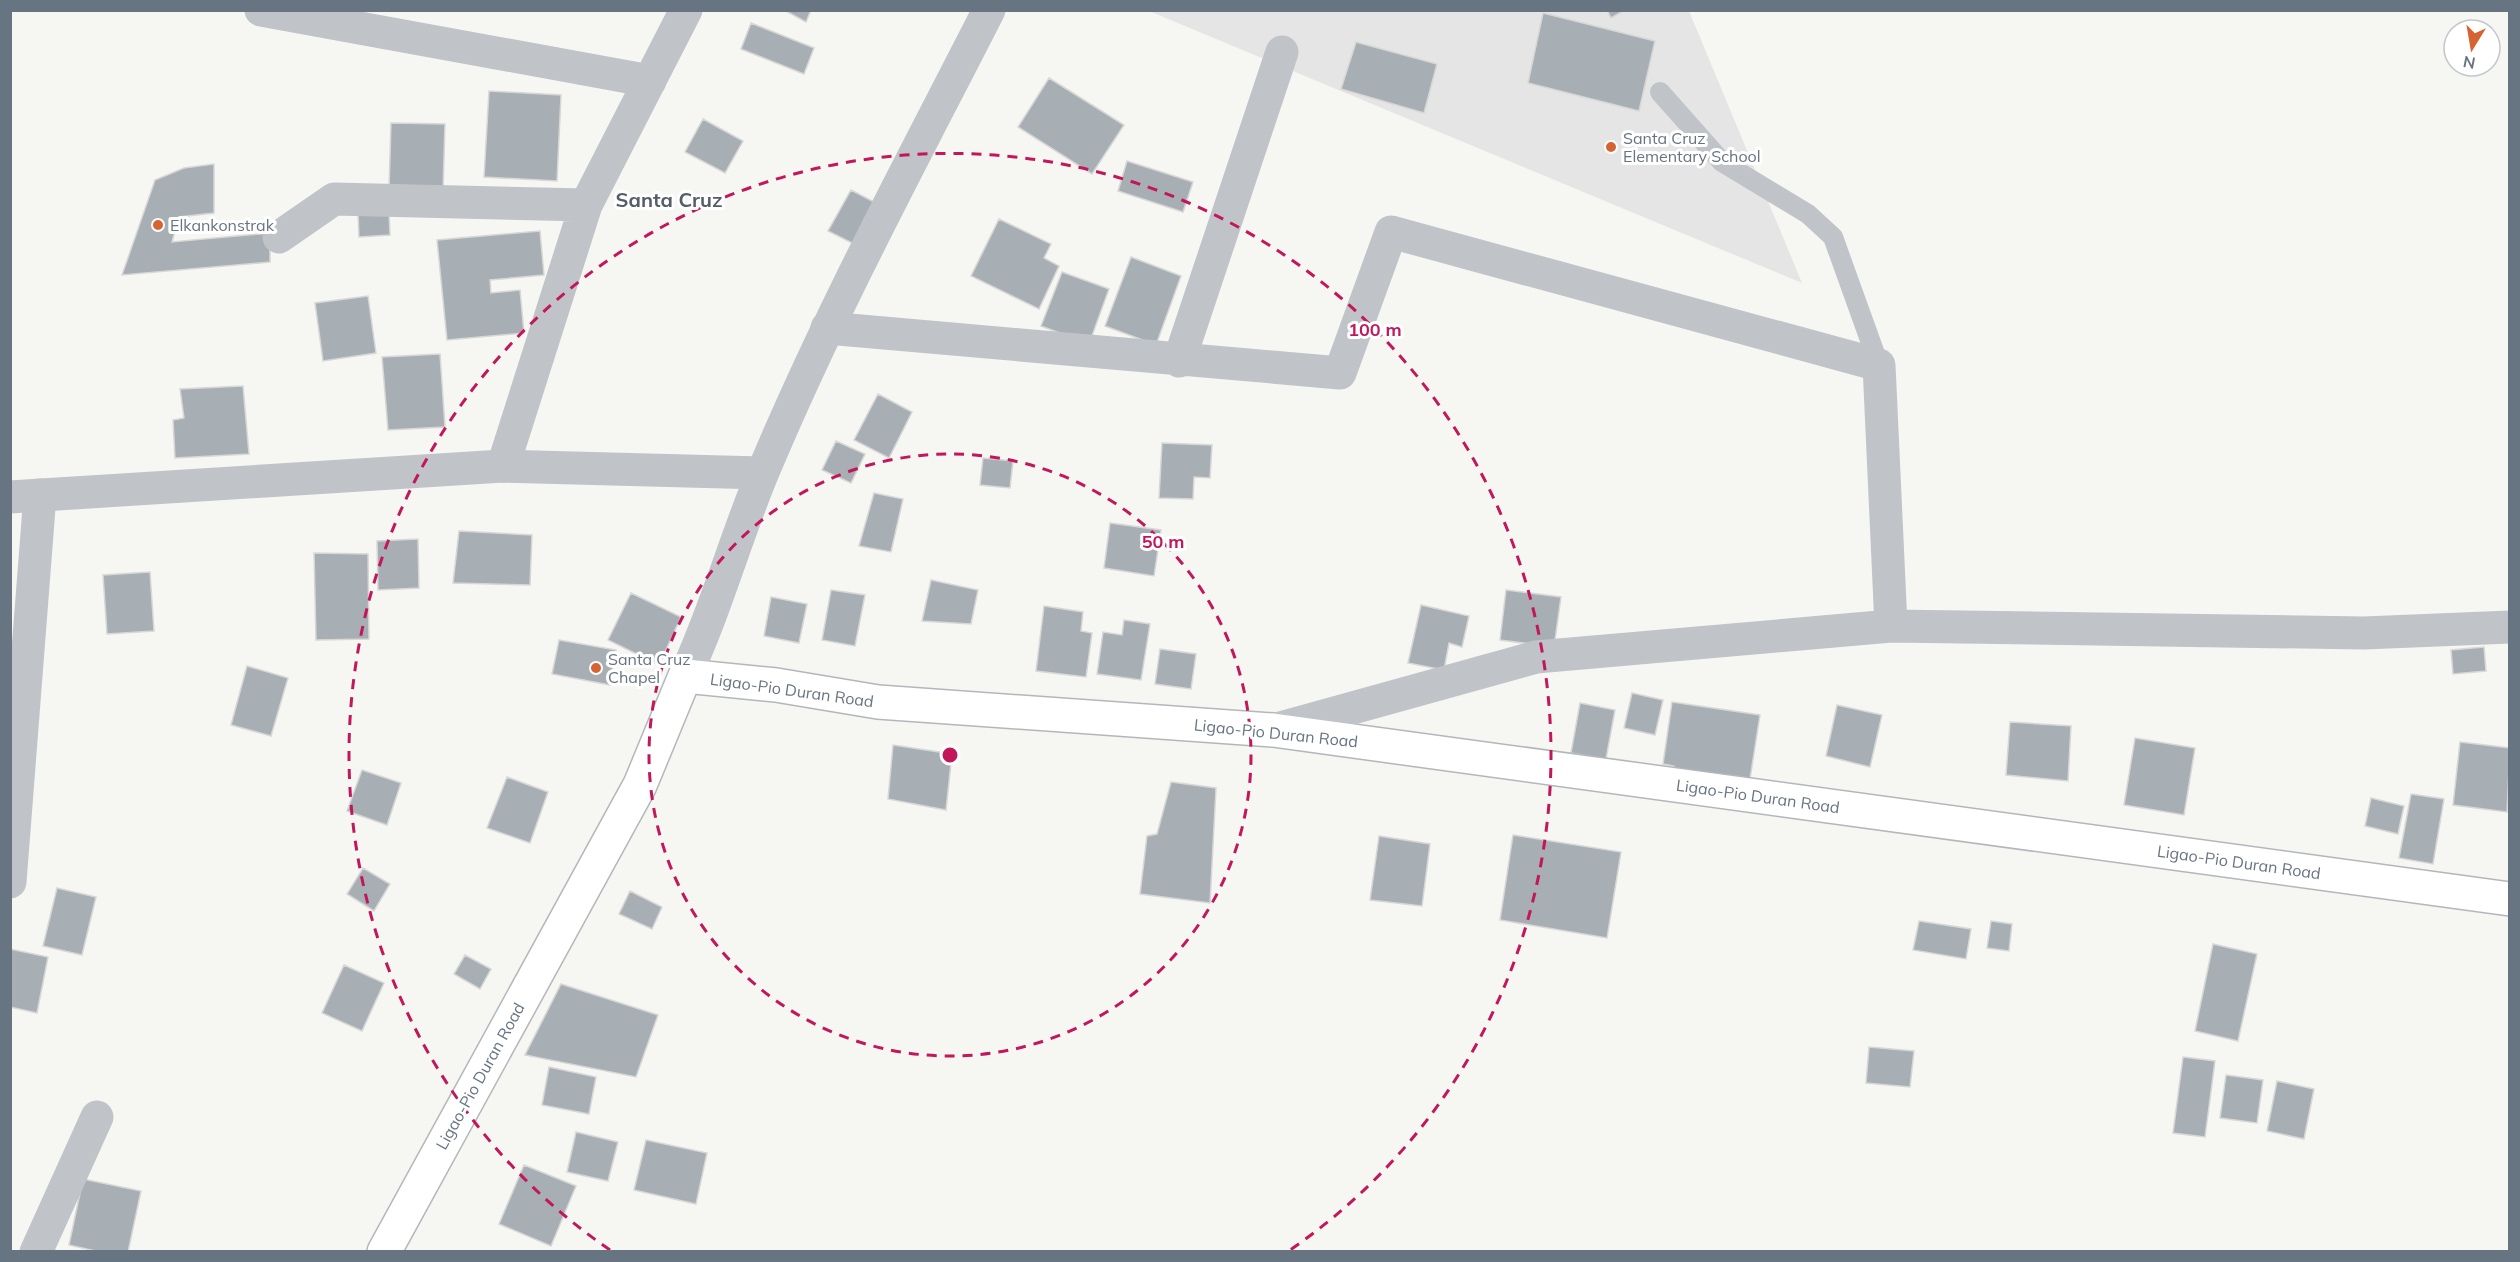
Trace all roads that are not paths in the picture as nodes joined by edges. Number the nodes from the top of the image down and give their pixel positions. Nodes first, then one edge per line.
1 (261, 10) edge
2 (686, 10) edge
3 (989, 10) edge
4 (1282, 52) dead end
5 (650, 81) junction
6 (1660, 92) dead end
7 (586, 205) junction
8 (279, 237) dead end
9 (827, 328) junction
10 (1179, 361) junction
11 (1879, 365) junction
12 (503, 465) junction
13 (762, 473) junction
14 (25, 496) edge
15 (1892, 626) junction
16 (2510, 627) edge
17 (685, 676) junction
18 (1273, 730) junction
19 (10, 882) edge
20 (2510, 899) edge
21 (97, 1117) dead end
22 (36, 1251) edge
23 (384, 1251) edge

1 - 5 street
2 - 5 street
3 - 9 street
4 - 10 street
5 - 7 street
6 - 11 lane
7 - 8 street
7 - 12 street
9 - 10 street
9 - 13 street
10 - 11 street
11 - 15 street
12 - 13 street
12 - 14 street
13 - 17 street
14 - 19 street
15 - 16 street
15 - 18 street
17 - 18 main road, Ligao-Pio Duran Road
17 - 23 main road, Ligao-Pio Duran Road
18 - 20 main road, Ligao-Pio Duran Road
21 - 22 street

